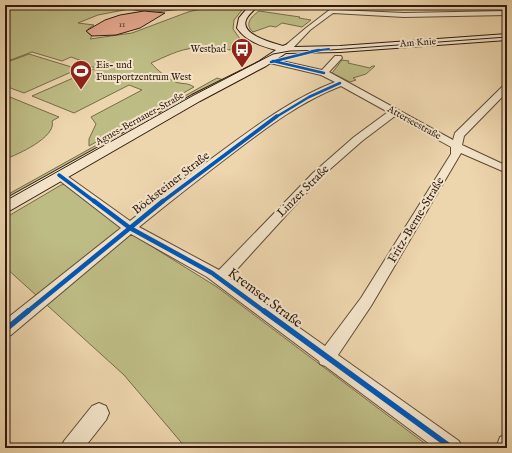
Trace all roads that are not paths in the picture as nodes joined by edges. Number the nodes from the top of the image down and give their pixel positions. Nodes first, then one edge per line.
1 (254, 5) edge
2 (338, 5) edge
3 (482, 7) dead end
4 (331, 11) junction
5 (507, 13) edge
6 (498, 14) junction
7 (308, 29) junction
8 (246, 35) junction
9 (507, 37) edge
10 (329, 49) junction
11 (285, 50) junction
12 (256, 51) dead end
13 (338, 58) dead end
14 (268, 63) junction
15 (324, 73) junction
16 (340, 83) junction
17 (507, 86) edge
18 (394, 112) junction
19 (456, 146) junction
20 (507, 170) edge
21 (59, 175) junction
22 (5, 193) edge
23 (5, 206) edge
24 (130, 228) junction
25 (220, 278) junction
26 (5, 330) edge
27 (326, 358) junction
28 (99, 413) dead end
29 (507, 444) edge
30 (71, 448) edge
31 (452, 448) edge
32 (506, 448) edge

1 - 8 main road
2 - 4 street
3 - 6 street
4 - 6 street
4 - 7 street
5 - 6 street
7 - 11 street
7 - 11 street
8 - 11 main road
8 - 12 main road
9 - 10 main road, Am Knie
10 - 11 main road, Am Knie
10 - 11 main road, Am Knie
11 - 14 main road, Agnes-Bernauer-Straße
11 - 22 main road, Agnes-Bernauer-Straße
13 - 15 street
14 - 15 street, Atterseestraße
14 - 21 main road, Agnes-Bernauer-Straße
15 - 16 street, Atterseestraße
16 - 18 street, Atterseestraße
16 - 24 street, Böcksteiner Straße
17 - 19 street, Fritz-Berne-Straße
18 - 19 street, Atterseestraße
18 - 25 street, Linzer Straße
19 - 20 street, Atterseestraße
19 - 27 street, Fritz-Berne-Straße
21 - 23 main road, Agnes-Bernauer-Straße
21 - 24 street, Kremser Straße
24 - 25 street, Kremser Straße
24 - 26 street, Böcksteiner Straße
25 - 27 street, Kremser Straße
27 - 31 street, Kremser Straße
28 - 30 street
29 - 32 street

